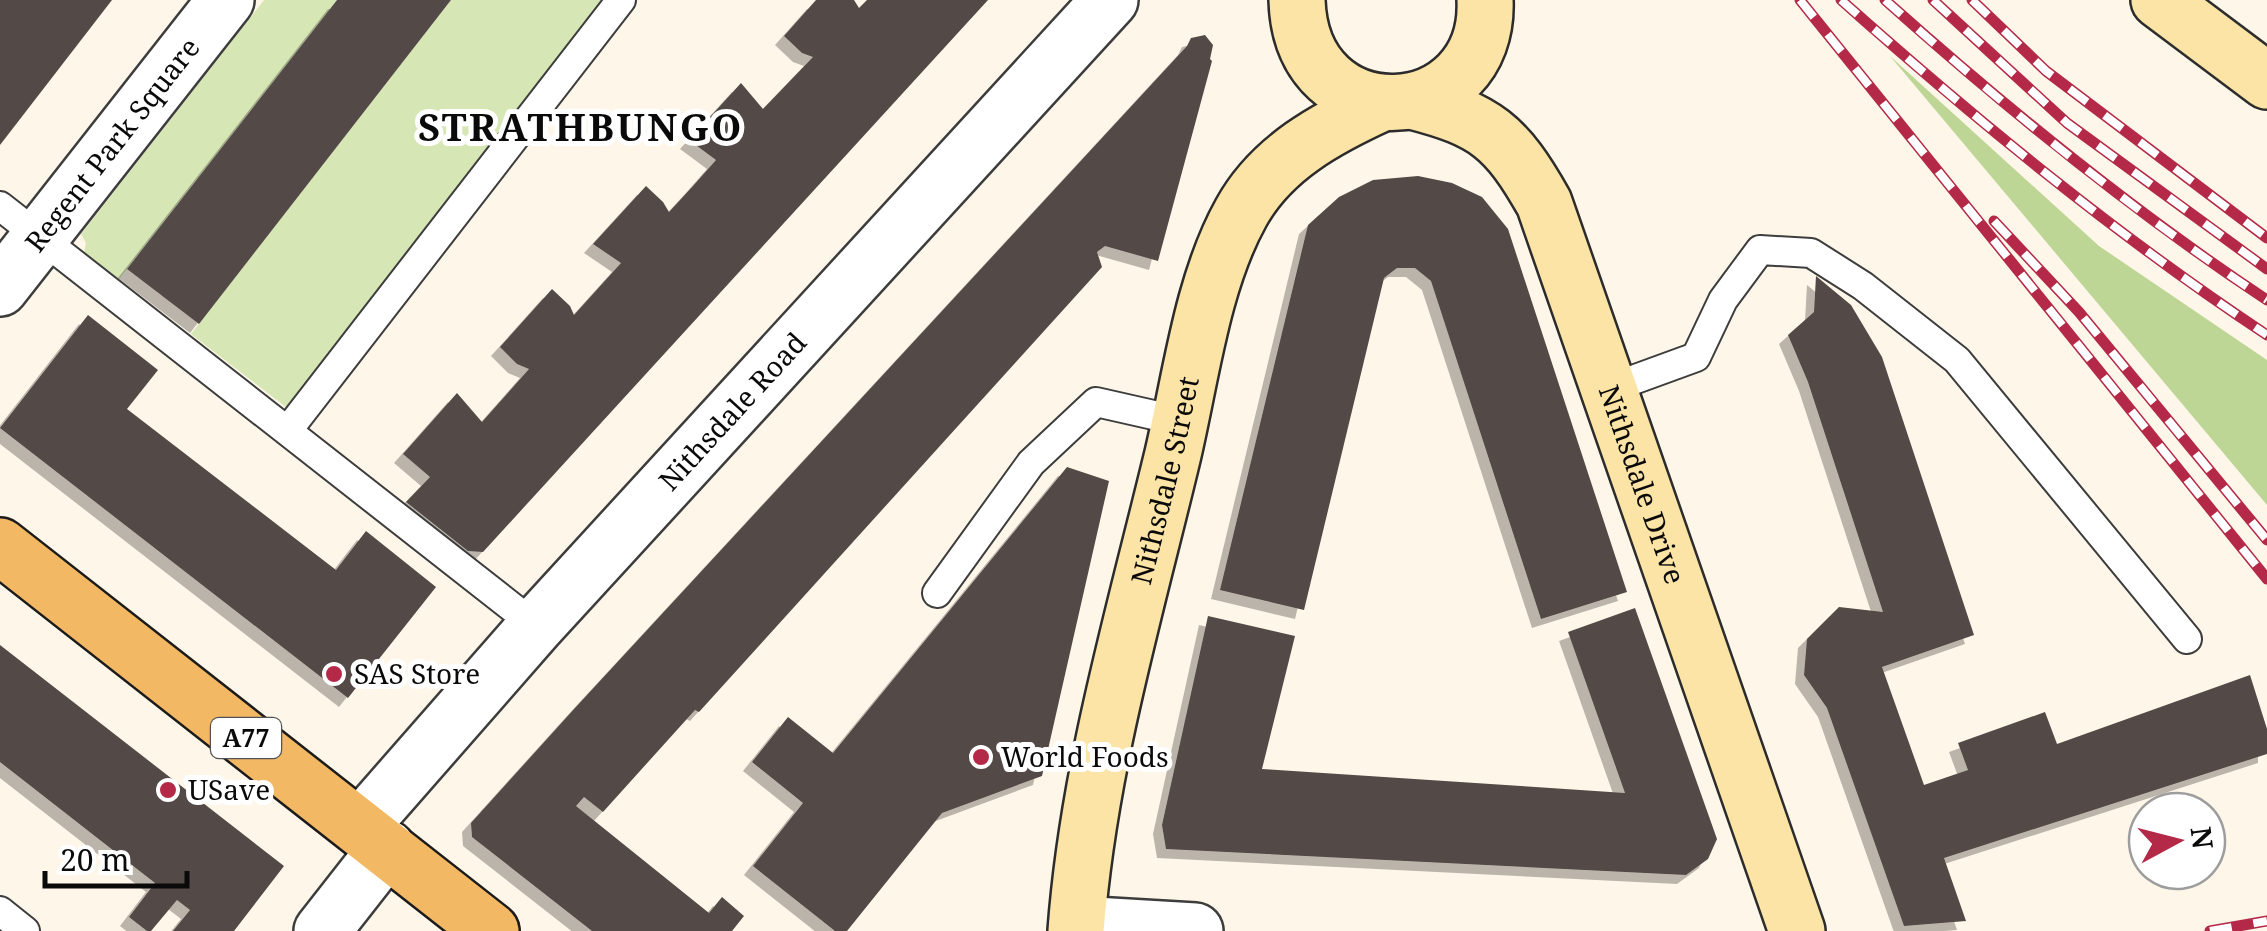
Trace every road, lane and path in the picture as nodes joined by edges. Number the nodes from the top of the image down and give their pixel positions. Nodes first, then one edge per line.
1 (226, 0) edge
2 (621, 0) edge
3 (1110, 0) edge
4 (1297, 0) edge
5 (1485, 0) edge
6 (2159, 0) edge
7 (2267, 81) edge
8 (1397, 102) junction
9 (20, 222) edge
10 (0, 288) edge
11 (1611, 388) junction
12 (1180, 421) junction
13 (288, 430) junction
14 (0, 546) edge
15 (937, 594) dead end
16 (536, 626) junction
17 (2187, 639) dead end
18 (373, 838) junction
19 (0, 911) edge
20 (1076, 927) edge
21 (25, 931) edge
22 (322, 931) edge
23 (490, 931) edge
24 (1195, 931) edge
25 (1797, 931) edge

1 - 9 street, Regent Park Square
2 - 13 lane
3 - 16 street, Nithsdale Road
4 - 8 main road
5 - 8 main road
6 - 7 main road
8 - 11 main road, Nithsdale Drive
8 - 12 main road, Nithsdale Street
9 - 10 street, Regent Park Square
9 - 13 lane
11 - 17 lane
11 - 25 main road, Nithsdale Drive
12 - 15 lane
12 - 20 main road, Nithsdale Street
13 - 16 lane
14 - 18 main road, A77
16 - 18 street, Nithsdale Road
18 - 22 street, Nithsdale Road
18 - 23 main road, A77
19 - 21 lane
20 - 24 street

